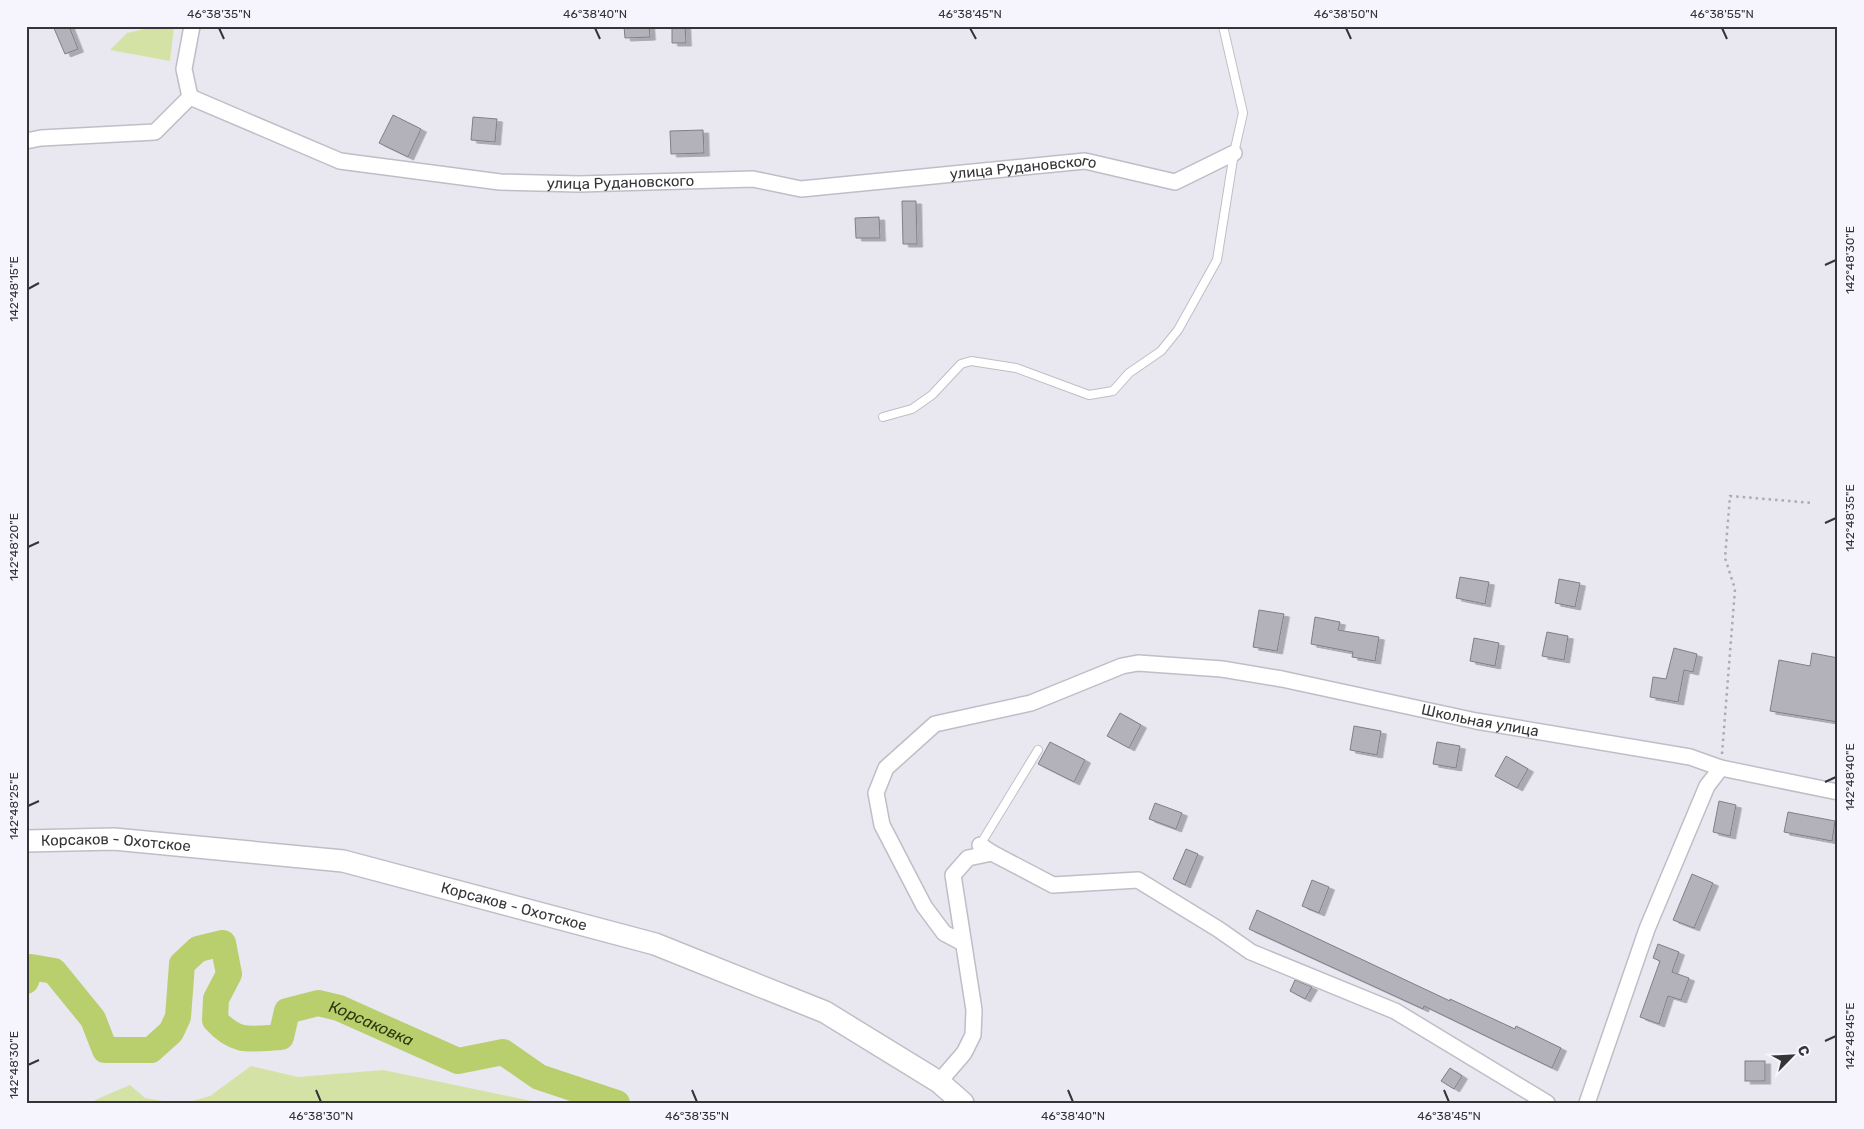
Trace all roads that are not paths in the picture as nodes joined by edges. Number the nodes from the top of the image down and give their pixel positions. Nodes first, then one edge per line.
1 (192, 26) edge
2 (1223, 26) edge
3 (190, 97) junction
4 (26, 141) edge
5 (1234, 153) junction
6 (883, 417) dead end
7 (1038, 750) dead end
8 (1721, 768) junction
9 (1838, 792) edge
10 (26, 841) edge
11 (986, 849) junction
12 (963, 943) junction
13 (940, 1082) junction
14 (963, 1103) edge
15 (1547, 1103) edge
16 (1587, 1103) edge

1 - 3 street
2 - 5 lane
3 - 4 street
3 - 5 street, улица Рудановского
5 - 6 lane
7 - 11 lane
8 - 9 street, Школьная улица
8 - 12 street, Школьная улица
8 - 16 street
10 - 13 street, Корсаков - Охотское
11 - 12 street
11 - 15 street
12 - 13 street
13 - 14 street, Корсаков - Охотское

